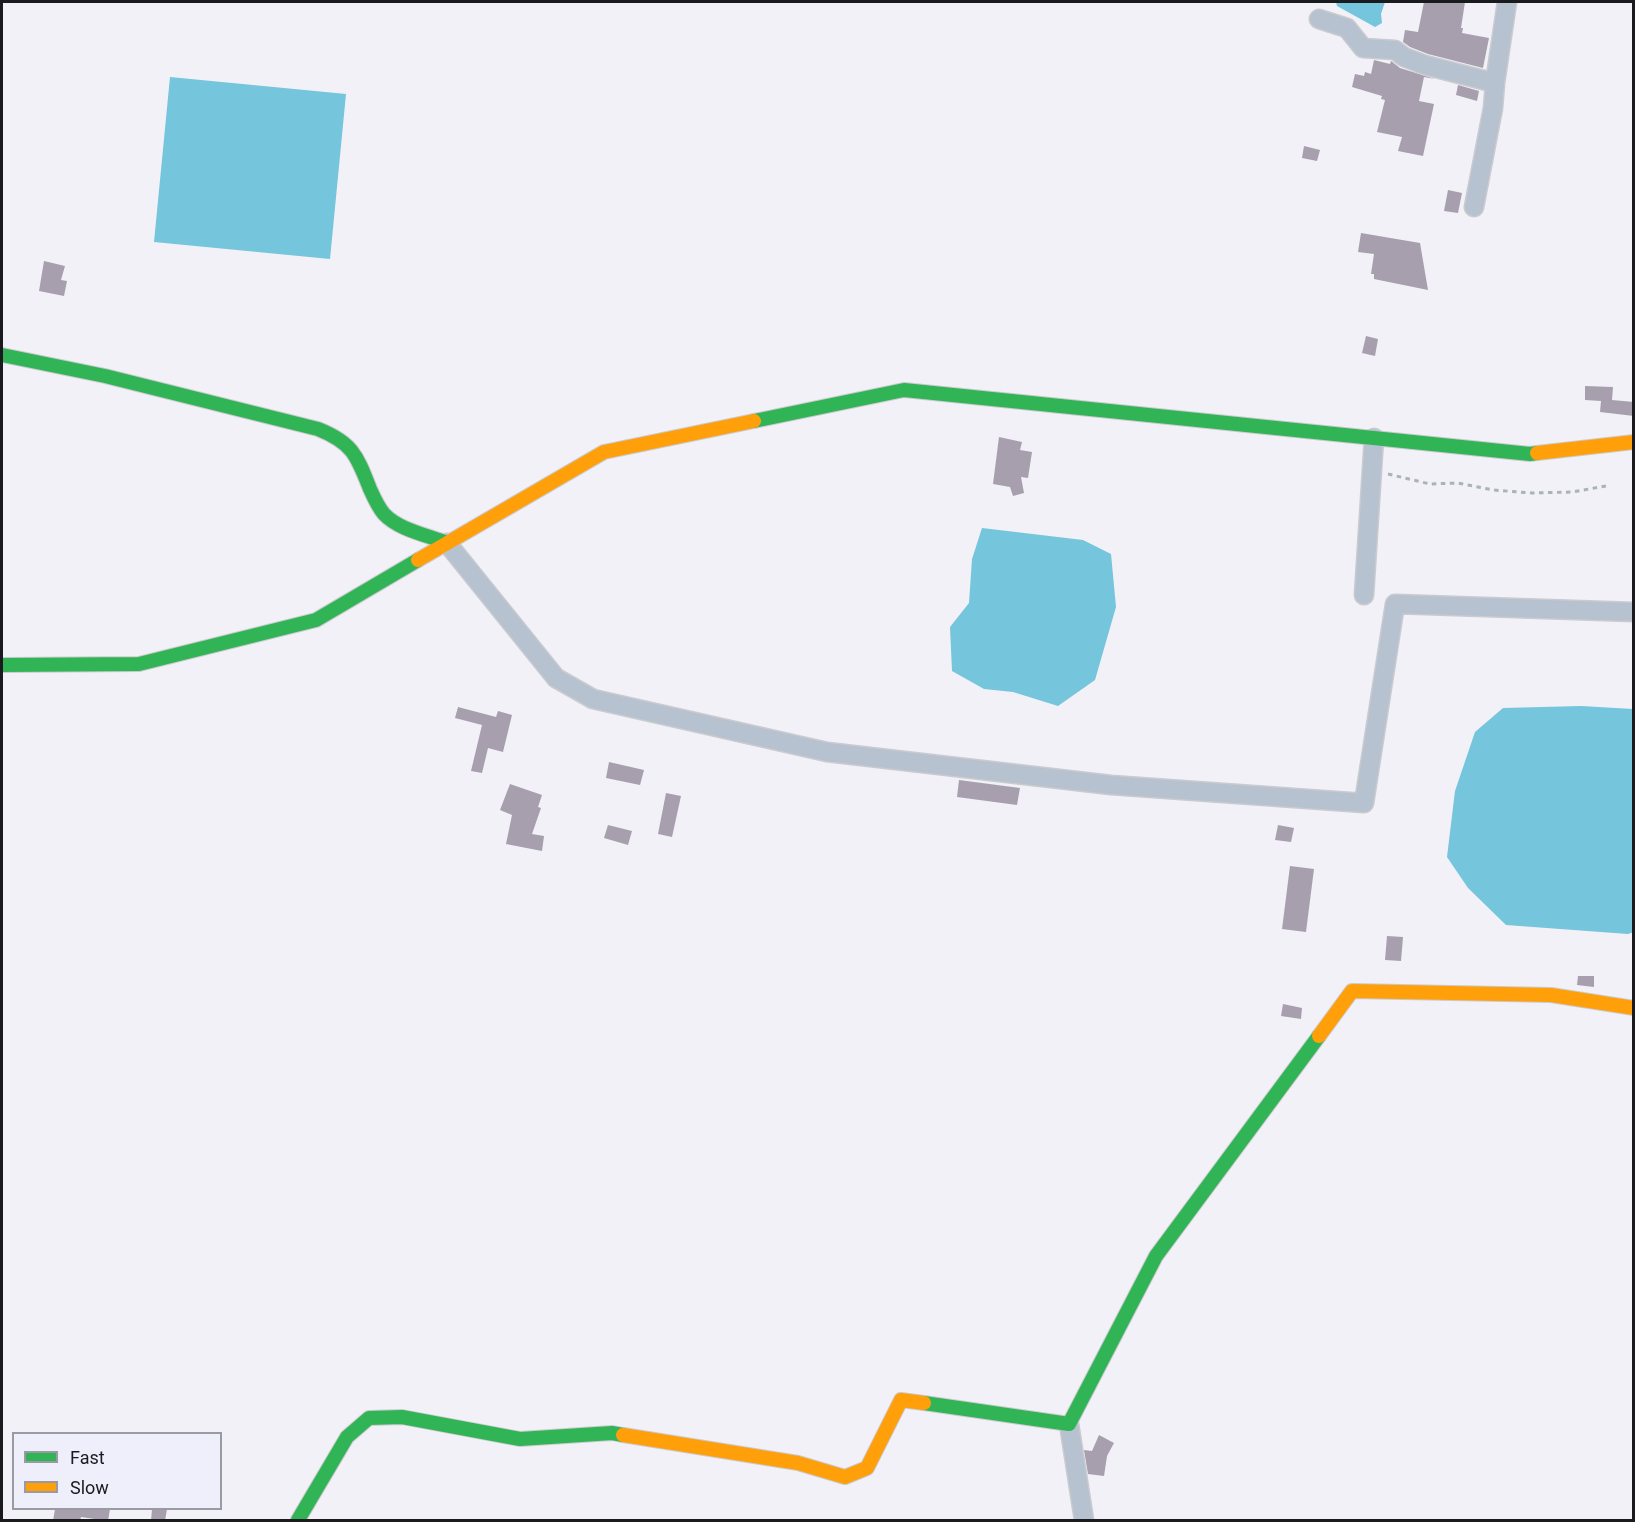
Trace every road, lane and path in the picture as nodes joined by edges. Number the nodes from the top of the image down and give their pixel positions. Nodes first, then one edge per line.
1 (1507, 2) edge
2 (1319, 19) dead end
3 (1495, 83) junction
4 (1474, 207) dead end
5 (2, 355) edge
6 (1374, 438) junction
7 (1634, 442) edge
8 (1372, 472) junction
9 (1606, 486) dead end
10 (447, 543) junction
11 (1364, 596) dead end
12 (1634, 612) edge
13 (2, 665) edge
14 (1634, 1008) edge
15 (1070, 1424) junction
16 (298, 1521) edge
17 (1084, 1521) edge

1 - 3 street
2 - 3 street
3 - 4 street
5 - 10 street
6 - 7 street
6 - 8 street
6 - 10 street
8 - 9 path
8 - 11 street
10 - 12 street
10 - 13 street
14 - 15 street
15 - 16 street
15 - 17 street

